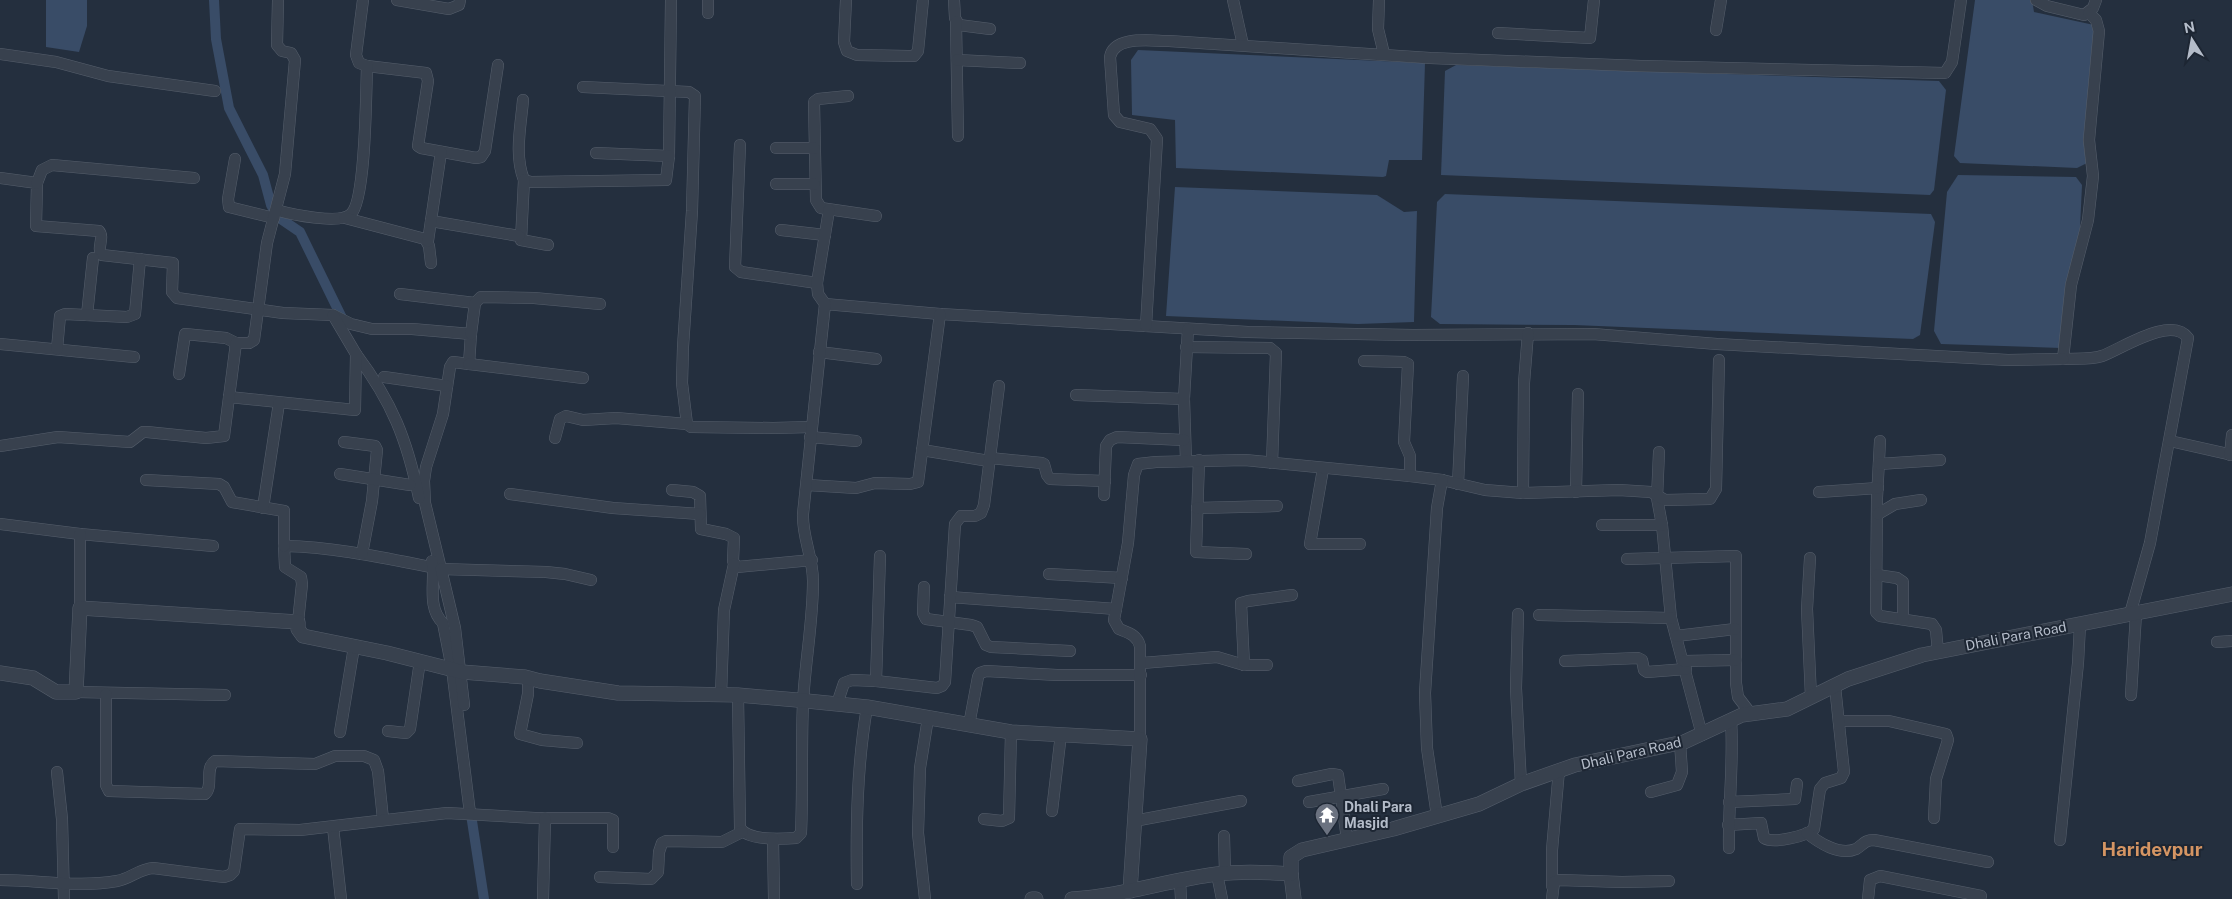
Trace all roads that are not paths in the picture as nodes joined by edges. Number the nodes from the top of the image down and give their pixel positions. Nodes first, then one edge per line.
1 (278, 0) edge
2 (363, 0) edge
3 (397, 0) edge
4 (460, 0) edge
5 (671, 0) edge
6 (708, 0) edge
7 (846, 0) edge
8 (923, 0) edge
9 (954, 0) edge
10 (1233, 0) edge
11 (1379, 0) edge
12 (1594, 0) edge
13 (1721, 0) edge
14 (1961, 0) edge
15 (2036, 0) edge
16 (2096, 0) edge
17 (708, 13) dead end
18 (2089, 13) junction
19 (956, 22) junction
20 (990, 29) dead end
21 (1716, 30) dead end
22 (1498, 33) dead end
23 (1243, 45) junction
24 (0, 54) edge
25 (1384, 54) junction
26 (957, 60) junction
27 (1020, 63) dead end
28 (498, 64) dead end
29 (367, 66) junction
30 (583, 87) dead end
31 (669, 90) junction
32 (215, 91) dead end
33 (848, 96) dead end
34 (522, 100) dead end
35 (958, 136) dead end
36 (740, 145) dead end
37 (776, 148) dead end
38 (814, 148) junction
39 (441, 152) junction
40 (596, 153) dead end
41 (669, 156) junction
42 (235, 159) dead end
43 (0, 178) edge
44 (194, 178) dead end
45 (524, 180) junction
46 (36, 183) junction
47 (776, 184) dead end
48 (814, 184) junction
49 (829, 210) junction
50 (275, 214) junction
51 (876, 216) dead end
52 (345, 218) junction
53 (430, 221) junction
54 (780, 230) dead end
55 (825, 235) junction
56 (519, 236) junction
57 (428, 241) junction
58 (548, 244) dead end
59 (93, 258) dead end
60 (140, 259) junction
61 (431, 263) dead end
62 (817, 282) junction
63 (400, 294) dead end
64 (475, 303) junction
65 (600, 304) dead end
66 (825, 304) junction
67 (259, 310) junction
68 (940, 314) junction
69 (87, 315) junction
70 (335, 316) junction
71 (1146, 326) junction
72 (1188, 329) junction
73 (1528, 333) junction
74 (471, 334) junction
75 (236, 343) junction
76 (0, 344) edge
77 (1186, 347) junction
78 (57, 349) junction
79 (819, 352) junction
80 (356, 354) junction
81 (134, 357) dead end
82 (876, 359) dead end
83 (2063, 359) junction
84 (1719, 360) dead end
85 (1364, 361) dead end
86 (469, 364) junction
87 (179, 374) dead end
88 (1463, 376) dead end
89 (384, 377) dead end
90 (583, 378) dead end
91 (447, 386) junction
92 (999, 386) dead end
93 (1578, 394) dead end
94 (1076, 395) dead end
95 (229, 397) junction
96 (1184, 399) junction
97 (279, 403) junction
98 (687, 424) junction
99 (811, 432) junction
100 (2232, 435) edge
101 (555, 438) dead end
102 (1184, 440) junction
103 (856, 441) dead end
104 (1880, 441) dead end
105 (2170, 441) junction
106 (344, 442) dead end
107 (0, 446) edge
108 (922, 450) junction
109 (1660, 452) dead end
110 (2231, 455) edge
111 (990, 460) junction
112 (1199, 460) junction
113 (1940, 460) dead end
114 (1186, 461) junction
115 (1272, 463) junction
116 (1879, 464) junction
117 (1323, 469) junction
118 (340, 474) dead end
119 (1410, 476) junction
120 (146, 480) dead end
121 (374, 480) junction
122 (1442, 480) junction
123 (1104, 481) junction
124 (1458, 484) junction
125 (410, 485) dead end
126 (807, 485) junction
127 (1878, 488) junction
128 (672, 490) dead end
129 (1576, 492) junction
130 (1820, 492) dead end
131 (1523, 493) junction
132 (510, 494) dead end
133 (1104, 494) dead end
134 (1657, 498) junction
135 (1921, 500) dead end
136 (1277, 506) dead end
137 (263, 508) junction
138 (1197, 508) junction
139 (700, 514) junction
140 (1878, 514) junction
141 (0, 524) edge
142 (1602, 525) dead end
143 (1662, 525) junction
144 (80, 534) junction
145 (1360, 544) dead end
146 (213, 546) dead end
147 (284, 546) junction
148 (362, 554) junction
149 (1246, 554) dead end
150 (880, 556) dead end
151 (1665, 558) junction
152 (1810, 558) dead end
153 (1627, 559) dead end
154 (812, 560) junction
155 (734, 564) junction
156 (437, 568) junction
157 (1049, 574) dead end
158 (1877, 575) junction
159 (1122, 578) junction
160 (591, 580) dead end
161 (924, 587) dead end
162 (2232, 594) edge
163 (1292, 595) dead end
164 (950, 597) junction
165 (80, 608) junction
166 (1116, 608) junction
167 (1518, 614) dead end
168 (2134, 614) junction
169 (1539, 615) dead end
170 (1671, 618) junction
171 (1903, 620) junction
172 (298, 622) junction
173 (948, 622) junction
174 (2080, 624) junction
175 (1735, 629) junction
176 (1676, 636) junction
177 (2232, 641) edge
178 (2217, 642) dead end
179 (354, 647) junction
180 (1070, 651) dead end
181 (1938, 652) junction
182 (1565, 660) dead end
183 (1736, 660) junction
184 (420, 661) junction
185 (1267, 664) dead end
186 (1244, 665) junction
187 (1685, 665) junction
188 (453, 669) junction
189 (1141, 669) junction
190 (0, 674) edge
191 (528, 678) junction
192 (876, 681) junction
193 (1835, 686) junction
194 (76, 692) junction
195 (106, 694) junction
196 (225, 695) dead end
197 (721, 695) junction
198 (2131, 695) dead end
199 (738, 696) junction
200 (1811, 697) junction
201 (803, 700) junction
202 (837, 704) junction
203 (867, 707) junction
204 (1751, 714) junction
205 (928, 718) junction
206 (1731, 720) junction
207 (1839, 721) junction
208 (969, 725) junction
209 (388, 731) dead end
210 (340, 732) dead end
211 (1011, 732) junction
212 (1061, 734) junction
213 (1702, 735) junction
214 (1140, 739) junction
215 (1680, 742) junction
216 (577, 743) dead end
217 (1559, 770) junction
218 (57, 772) dead end
219 (1298, 781) dead end
220 (1521, 784) junction
221 (1797, 784) dead end
222 (1383, 789) dead end
223 (1651, 792) dead end
224 (1342, 796) junction
225 (1241, 801) dead end
226 (1309, 802) dead end
227 (1729, 802) junction
228 (1052, 811) dead end
229 (474, 814) junction
230 (1437, 816) junction
231 (545, 818) junction
232 (1934, 818) dead end
233 (383, 819) junction
234 (984, 819) dead end
235 (1134, 821) junction
236 (1728, 825) junction
237 (333, 827) junction
238 (742, 832) junction
239 (1807, 833) junction
240 (1224, 836) dead end
241 (773, 839) junction
242 (1347, 839) junction
243 (2060, 840) dead end
244 (613, 847) dead end
245 (1729, 848) dead end
246 (1988, 862) dead end
247 (1221, 874) junction
248 (1291, 874) junction
249 (600, 878) dead end
250 (0, 880) edge
251 (1180, 880) junction
252 (1669, 881) dead end
253 (63, 884) junction
254 (857, 884) dead end
255 (1552, 886) junction
256 (1130, 891) junction
257 (1981, 896) dead end
258 (64, 899) edge
259 (340, 899) edge
260 (544, 899) edge
261 (774, 899) edge
262 (924, 899) edge
263 (1032, 899) edge
264 (1036, 899) edge
265 (1072, 899) edge
266 (1181, 899) edge
267 (1222, 899) edge
268 (1294, 899) edge
269 (1552, 899) edge
270 (1868, 899) edge

1 - 50 street
2 - 29 street
3 - 4 street
5 - 31 street
6 - 17 street
7 - 8 street
9 - 19 street
10 - 23 street
11 - 25 street
12 - 22 street
13 - 21 street
14 - 25 street
15 - 18 street
16 - 18 street
18 - 83 street
19 - 20 street
19 - 26 street
23 - 25 street
23 - 71 street
24 - 32 street
26 - 27 street
26 - 35 street
28 - 39 street
29 - 39 street
29 - 52 street
30 - 31 street
31 - 41 street
31 - 98 street
33 - 38 street
34 - 45 street
36 - 62 street
37 - 38 street
38 - 48 street
39 - 53 street
40 - 41 street
41 - 45 street
42 - 50 street
43 - 46 street
44 - 46 street
45 - 56 street
46 - 60 street
47 - 48 street
48 - 49 street
49 - 51 street
49 - 55 street
50 - 52 street
50 - 67 street
52 - 57 street
53 - 56 street
53 - 57 street
54 - 55 street
55 - 62 street
56 - 58 street
57 - 61 street
59 - 69 street
60 - 67 street
60 - 69 street
62 - 66 street
63 - 64 street
64 - 65 street
64 - 74 street
66 - 68 street
66 - 79 street
67 - 70 street
67 - 75 street
68 - 71 street
68 - 108 street
69 - 78 street
70 - 74 street
70 - 80 street
71 - 72 street
72 - 73 street
72 - 77 street
73 - 83 street
73 - 131 street
74 - 86 street
75 - 87 street
75 - 95 street
76 - 78 street
77 - 96 street
77 - 115 street
78 - 81 street
79 - 82 street
79 - 99 street
80 - 97 street
80 - 156 street
83 - 105 street
84 - 134 street
85 - 119 street
86 - 90 street
86 - 91 street
88 - 124 street
89 - 91 street
91 - 156 street
92 - 111 street
93 - 129 street
94 - 96 street
95 - 97 street
95 - 107 street
96 - 102 street
97 - 137 street
98 - 99 street
98 - 101 street
99 - 103 street
99 - 126 street
100 - 110 street
102 - 114 street
102 - 123 street
104 - 116 street
105 - 110 street
105 - 168 street
106 - 121 street
108 - 111 street
108 - 126 street
109 - 134 street
111 - 123 street
111 - 164 street
112 - 114 street
112 - 115 street
112 - 138 street
113 - 116 street
114 - 159 street
115 - 117 street
116 - 127 street
117 - 119 street
117 - 145 street
118 - 121 street
119 - 122 street
120 - 137 street
121 - 125 street
121 - 148 street
122 - 124 street
122 - 230 street
123 - 133 street
124 - 131 street
126 - 154 street
127 - 130 street
127 - 140 street
128 - 139 street
129 - 131 street
129 - 134 street
132 - 139 street
134 - 143 street
135 - 140 street
136 - 138 street
137 - 147 street
138 - 149 street
139 - 155 street
140 - 158 street
141 - 144 street
142 - 143 street
143 - 151 street
144 - 146 street
144 - 165 street
147 - 148 street
147 - 172 street
148 - 156 street
150 - 192 street
151 - 153 street
151 - 170 street
151 - 175 street
152 - 200 street
154 - 155 street
154 - 201 street
155 - 197 street
156 - 160 street
156 - 188 street
157 - 159 street
158 - 171 street
158 - 171 street
159 - 166 street
161 - 173 street
162 - 168 street, Dhali Para Road
163 - 186 street
164 - 166 street
164 - 173 street
165 - 172 street
165 - 194 street
166 - 189 street
167 - 220 street
168 - 174 street, Dhali Para Road
168 - 198 street
169 - 170 street
170 - 176 street
171 - 181 street
172 - 179 street
173 - 180 street
173 - 192 street
174 - 181 street, Dhali Para Road
174 - 243 street
175 - 176 street
175 - 183 street
176 - 187 street
177 - 178 street
179 - 184 street
179 - 210 street
181 - 193 street, Dhali Para Road
182 - 187 street
183 - 187 street
183 - 204 street
184 - 188 street
184 - 209 street
185 - 186 street
186 - 189 street
187 - 213 street
188 - 191 street
188 - 229 street
189 - 208 street
189 - 214 street
190 - 194 street
191 - 197 street
191 - 216 street
192 - 202 street
193 - 200 street, Dhali Para Road
193 - 207 street
194 - 195 street
195 - 196 street
195 - 233 street
197 - 199 street
199 - 201 street
199 - 238 street
200 - 204 street, Dhali Para Road
201 - 202 street
201 - 241 street
202 - 203 street
203 - 205 street
203 - 254 street
204 - 206 street, Dhali Para Road
205 - 208 street
205 - 262 street
206 - 213 street, Dhali Para Road
206 - 227 street
207 - 232 street
207 - 239 street
208 - 211 street
211 - 212 street
211 - 234 street
212 - 214 street
212 - 228 street
213 - 215 street, Dhali Para Road
214 - 235 street
215 - 217 street, Dhali Para Road
215 - 223 street
217 - 220 street, Dhali Para Road
217 - 255 street
218 - 253 street
219 - 224 street
220 - 230 street, Dhali Para Road
221 - 227 street
222 - 224 street
224 - 226 street
224 - 242 street
225 - 235 street
227 - 236 street
229 - 231 street
229 - 233 street
230 - 242 street, Dhali Para Road
231 - 244 street
231 - 260 street
233 - 237 street
235 - 256 street
236 - 239 street
236 - 245 street
237 - 253 street
237 - 259 street
238 - 241 street
238 - 249 street
239 - 246 street
240 - 247 street
241 - 261 street
242 - 248 street, Dhali Para Road
247 - 248 street
247 - 251 street
247 - 267 street
248 - 268 street
250 - 253 street
251 - 256 street
251 - 266 street
252 - 255 street
253 - 258 street
255 - 269 street
256 - 265 street
257 - 270 street
263 - 264 street

